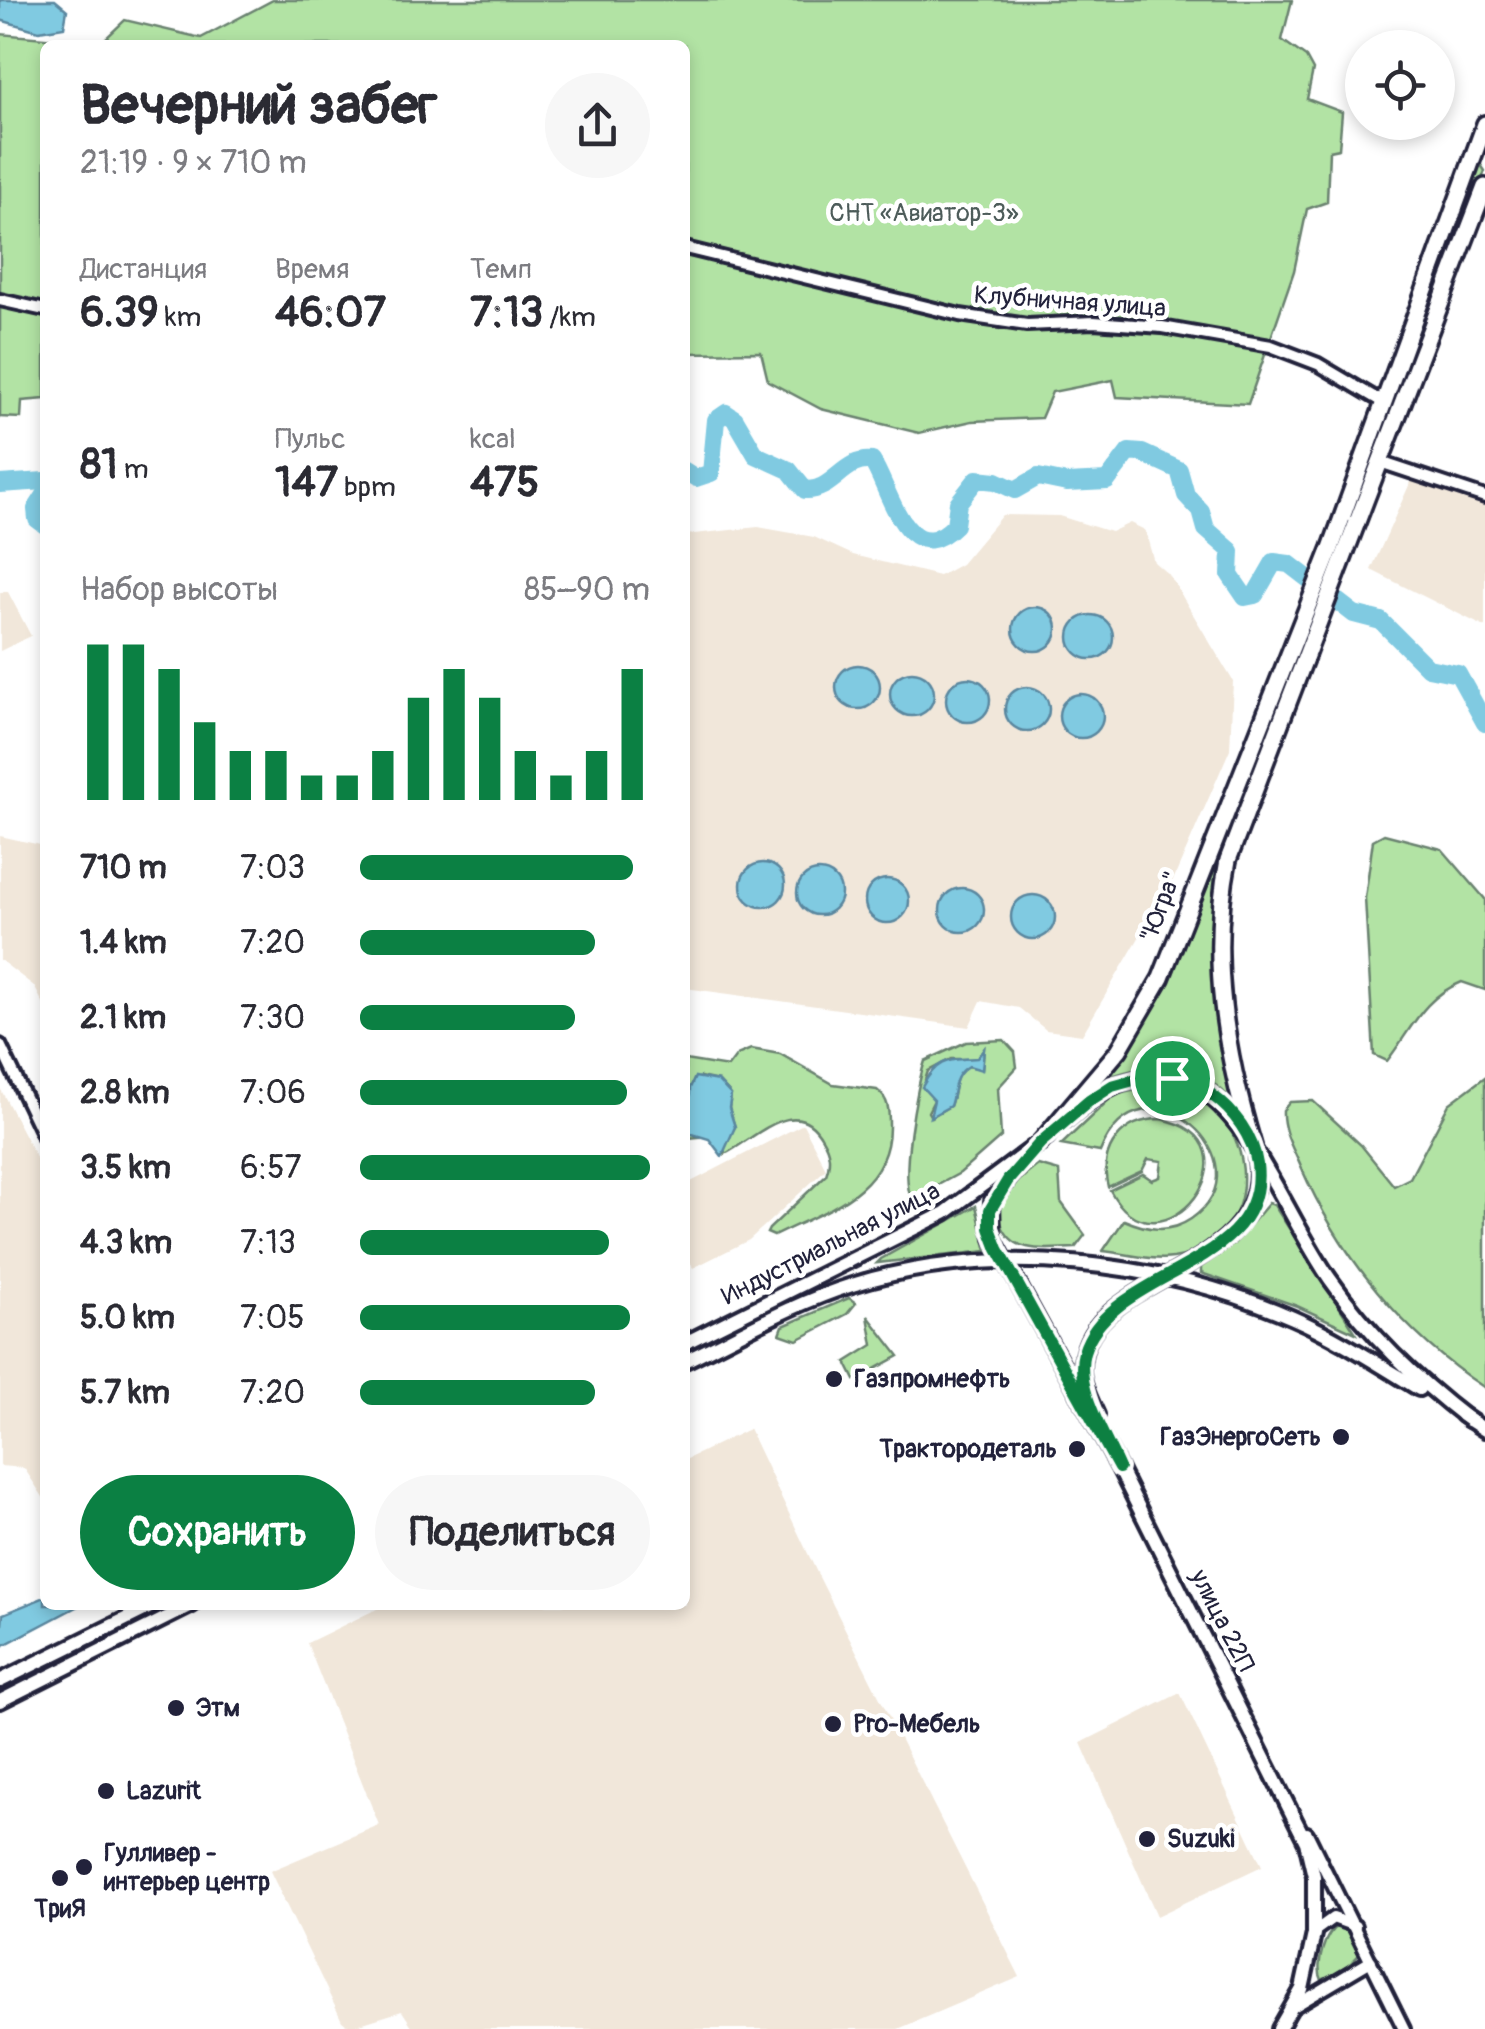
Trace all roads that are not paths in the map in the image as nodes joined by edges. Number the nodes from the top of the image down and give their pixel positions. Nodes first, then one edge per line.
1 (1483, 135) edge
2 (1485, 187) edge
3 (690, 249) edge
4 (0, 300) edge
5 (40, 309) edge
6 (1384, 403) junction
7 (1380, 462) junction
8 (1485, 497) edge
9 (1338, 551) junction
10 (1310, 624) junction
11 (0, 1044) edge
12 (40, 1128) edge
13 (1040, 1143) junction
14 (1253, 1146) junction
15 (1006, 1263) junction
16 (1169, 1276) junction
17 (690, 1341) edge
18 (690, 1359) edge
19 (1469, 1420) junction
20 (1485, 1430) edge
21 (1119, 1468) junction
22 (144, 1610) edge
23 (182, 1610) edge
24 (0, 1681) edge
25 (0, 1700) edge
26 (1285, 1795) junction
27 (1355, 1927) junction
28 (1315, 1932) junction
29 (1371, 1961) junction
30 (1308, 1969) junction
31 (1323, 1986) junction
32 (1295, 2006) junction
33 (1280, 2029) edge
34 (1404, 2029) edge

1 - 6 highway
2 - 7 highway
3 - 6 street, Клубничная улица
4 - 5 street
6 - 9 highway
7 - 8 street
7 - 9 highway
9 - 10 highway
10 - 13 highway, "Югра"
10 - 14 highway, "Югра"
11 - 12 street
13 - 14 main road
13 - 15 main road
13 - 17 main road, Индустриальная улица
14 - 16 main road
14 - 19 main road
15 - 16 main road
15 - 18 main road, Индустриальная улица
15 - 21 main road, улица 22П
16 - 19 main road
16 - 21 main road, улица 22П
19 - 20 main road
21 - 26 main road, улица 22П
22 - 24 main road
23 - 25 main road
26 - 27 street
26 - 28 main road, улица 22П
27 - 28 street
27 - 29 street
28 - 30 main road, улица 22П
29 - 31 street
29 - 34 street
30 - 31 street
30 - 32 main road, улица 22П
31 - 32 street
32 - 33 main road, улица 22П

